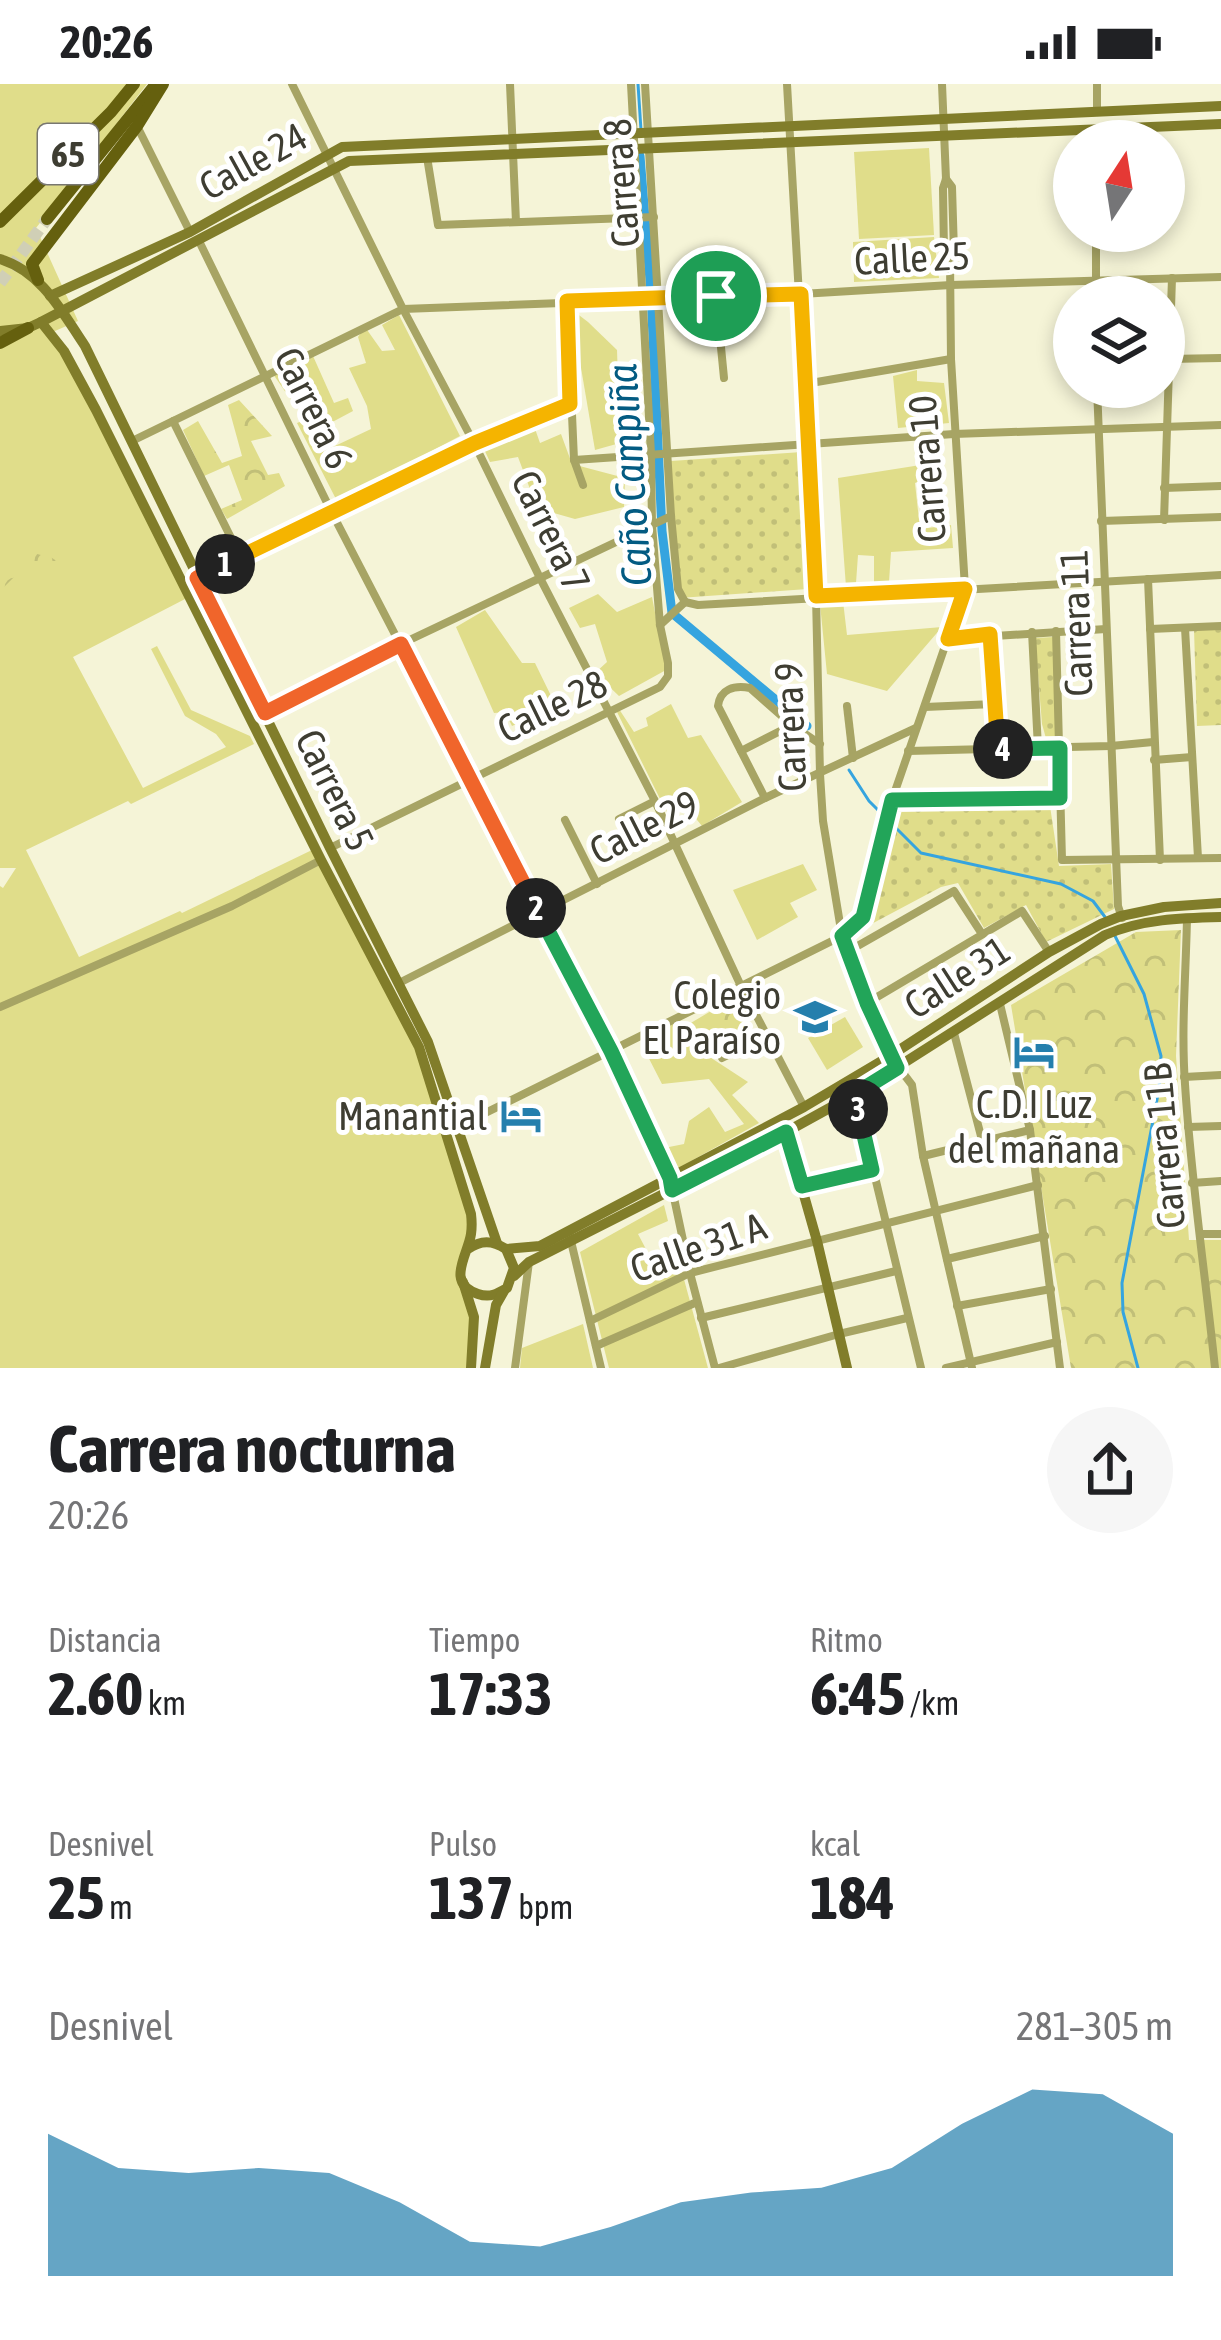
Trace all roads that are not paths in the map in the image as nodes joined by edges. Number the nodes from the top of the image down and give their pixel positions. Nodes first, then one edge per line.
1 (134, 84) edge
2 (159, 84) edge
3 (292, 84) edge
4 (511, 84) edge
5 (631, 84) edge
6 (645, 84) edge
7 (787, 84) edge
8 (942, 84) edge
9 (1096, 84) edge
10 (1221, 106) edge
11 (111, 112) junction
12 (1097, 113) junction
13 (1221, 124) edge
14 (137, 126) junction
15 (790, 127) junction
16 (945, 127) junction
17 (1185, 127) edge
18 (1053, 133) edge
19 (641, 134) junction
20 (513, 139) junction
21 (790, 141) junction
22 (642, 148) junction
23 (327, 153) junction
24 (513, 153) junction
25 (427, 158) junction
26 (333, 168) junction
27 (646, 217) junction
28 (47, 219) tunnel mouth
29 (0, 222) edge
30 (516, 222) junction
31 (0, 233) edge
32 (194, 236) junction
33 (0, 259) edge
34 (1221, 277) edge
35 (1185, 278) edge
36 (38, 280) junction
37 (1053, 281) edge
38 (951, 285) junction
39 (801, 294) junction
40 (50, 296) junction
41 (716, 296) junction
42 (651, 298) junction
43 (567, 301) junction
44 (403, 309) junction
45 (60, 310) junction
46 (34, 325) junction
47 (0, 331) edge
48 (0, 343) edge
49 (1221, 358) edge
50 (951, 359) junction
51 (1185, 359) edge
52 (265, 376) junction
53 (724, 378) dead end
54 (806, 384) junction
55 (570, 404) junction
56 (1097, 408) edge
57 (1168, 408) edge
58 (173, 422) junction
59 (1221, 425) edge
60 (1167, 428) junction
61 (1097, 430) junction
62 (954, 434) junction
63 (133, 441) junction
64 (475, 443) junction
65 (808, 445) junction
66 (660, 453) junction
67 (574, 460) junction
68 (583, 485) dead end
69 (1221, 486) edge
70 (1164, 488) junction
71 (331, 511) junction
72 (1221, 517) edge
73 (661, 520) junction
74 (1164, 520) junction
75 (1101, 521) junction
76 (240, 556) junction
77 (1221, 575) edge
78 (197, 578) junction
79 (540, 578) junction
80 (1148, 579) junction
81 (1104, 581) junction
82 (965, 589) junction
83 (816, 596) junction
84 (685, 602) junction
85 (660, 625) junction
86 (1221, 626) edge
87 (1185, 628) junction
88 (1106, 629) junction
89 (1150, 629) junction
90 (1056, 631) junction
91 (1032, 632) junction
92 (990, 634) junction
93 (948, 639) junction
94 (401, 644) junction
95 (668, 676) joint
96 (994, 704) junction
97 (847, 706) dead end
98 (925, 707) junction
99 (609, 710) junction
100 (265, 713) junction
101 (792, 725) junction
102 (917, 728) junction
103 (1154, 742) junction
104 (820, 744) junction
105 (1111, 746) junction
106 (1038, 748) junction
107 (1060, 748) junction
108 (998, 749) junction
109 (741, 751) junction
110 (908, 751) junction
111 (853, 758) junction
112 (1192, 758) junction
113 (1154, 760) junction
114 (820, 774) junction
115 (471, 779) junction
116 (765, 798) junction
117 (1060, 798) junction
118 (892, 800) junction
119 (655, 801) junction
120 (619, 819) dead end
121 (565, 820) dead end
122 (676, 844) junction
123 (330, 848) junction
124 (1198, 858) junction
125 (1221, 858) edge
126 (321, 860) junction
127 (1160, 860) junction
128 (1116, 862) junction
129 (597, 884) junction
130 (1221, 902) edge
131 (539, 914) junction
132 (1221, 916) edge
133 (1187, 918) junction
134 (1123, 921) junction
135 (1103, 930) junction
136 (982, 934) junction
137 (842, 936) junction
138 (847, 952) junction
139 (1049, 952) junction
140 (399, 983) junction
141 (740, 984) junction
142 (867, 1003) junction
143 (1000, 1004) junction
144 (0, 1007) edge
145 (954, 1033) junction
146 (767, 1036) junction
147 (611, 1051) junction
148 (722, 1058) dead end
149 (894, 1062) junction
150 (1221, 1075) edge
151 (1184, 1077) junction
152 (855, 1094) junction
153 (804, 1107) junction
154 (459, 1126) junction
155 (1221, 1126) edge
156 (1188, 1127) junction
157 (1030, 1130) junction
158 (786, 1132) junction
159 (982, 1140) junction
160 (923, 1156) junction
161 (872, 1170) junction
162 (1221, 1181) edge
163 (1192, 1183) junction
164 (671, 1184) junction
165 (1038, 1185) junction
166 (802, 1186) junction
167 (935, 1209) junction
168 (885, 1222) junction
169 (1202, 1234) junction
170 (1221, 1234) edge
171 (570, 1235) junction
172 (1045, 1236) junction
173 (817, 1241) junction
174 (502, 1246) junction
175 (467, 1250) junction
176 (947, 1259) junction
177 (529, 1262) junction
178 (896, 1271) junction
179 (689, 1273) junction
180 (462, 1279) junction
181 (509, 1283) junction
182 (828, 1287) junction
183 (1051, 1288) junction
184 (697, 1302) junction
185 (957, 1306) junction
186 (701, 1318) junction
187 (907, 1318) junction
188 (590, 1321) junction
189 (839, 1334) junction
190 (1057, 1342) junction
191 (596, 1346) junction
192 (972, 1365) edge
193 (471, 1368) edge
194 (485, 1368) edge
195 (515, 1368) edge
196 (601, 1368) edge
197 (717, 1368) edge
198 (848, 1368) edge
199 (921, 1368) edge
200 (946, 1368) edge
201 (1060, 1368) edge
202 (1215, 1368) edge

1 - 11 main road, 65
2 - 14 main road
2 - 28 main road, 65
3 - 23 street, Carrera 7
4 - 20 street
5 - 19 street, Carrera 8
6 - 19 street, Carrera 8
7 - 15 street, Carrera 9
8 - 16 street, Carrera 10
9 - 12 street
10 - 12 main road, Calle 24
11 - 29 main road, 65
11 - 31 main road
12 - 16 main road, Calle 24
13 - 17 main road, Calle 24
14 - 32 street, Carrera 6
14 - 36 main road
15 - 16 main road, Calle 24
15 - 19 main road, Calle 24
15 - 21 street, Carrera 9
16 - 18 main road, Calle 24
16 - 21 main road, Calle 24
16 - 38 street, Carrera 10
19 - 20 main road, Calle 24
19 - 22 street, Carrera 8
20 - 23 main road, Calle 24
20 - 24 street
21 - 22 main road, Calle 24
21 - 39 street, Carrera 9
22 - 24 main road, Calle 24
22 - 27 street, Carrera 8
22 - 27 street, Carrera 8
23 - 26 street, Carrera 7
23 - 32 main road, Calle 24
24 - 25 main road, Calle 24
24 - 30 street
25 - 26 main road, Calle 24
25 - 30 street
26 - 32 main road, Calle 24
26 - 44 street, Carrera 7
27 - 30 street
27 - 42 street, Carrera 8
27 - 42 street, Carrera 8
32 - 40 main road, Calle 24
32 - 45 main road, Calle 24
32 - 52 street, Carrera 6
33 - 36 main road
34 - 35 street, Calle 25
36 - 40 main road, Carrera 5
37 - 38 street, Calle 25
38 - 39 street, Calle 25
38 - 50 street, Carrera 10
39 - 41 street, Calle 25
39 - 54 street, Carrera 9
40 - 45 main road, Carrera 5
41 - 42 street, Calle 25
41 - 53 street
42 - 43 street, Calle 25
42 - 66 street, Carrera 8
42 - 66 street, Carrera 8
43 - 44 street, Calle 25
43 - 55 street
44 - 52 street, Calle 25
44 - 64 street, Carrera 7
45 - 46 main road, Calle 24
45 - 63 main road, Carrera 5
46 - 47 main road
46 - 48 main road
46 - 126 main road, Carrera 5
49 - 51 street
50 - 54 street
50 - 62 street, Carrera 10
52 - 58 street, Calle 25
52 - 71 street, Carrera 6
54 - 65 street, Carrera 9
55 - 64 street
55 - 67 street
56 - 61 street, Carrera 11
57 - 60 street
58 - 63 street, Calle 25
58 - 76 street
59 - 60 street
60 - 61 street
60 - 70 street
61 - 62 street
61 - 75 street, Carrera 11
62 - 65 street
62 - 82 street, Carrera 10
63 - 78 main road, Carrera 5
64 - 71 street
64 - 79 street, Carrera 7
65 - 66 street
65 - 83 street, Carrera 9
66 - 67 street
66 - 73 street, Carrera 8
66 - 73 street, Carrera 8
67 - 68 street
69 - 70 street
70 - 74 street
71 - 76 street
71 - 94 street, Carrera 6
72 - 74 street
73 - 79 street
73 - 84 street, Carrera 8
73 - 85 street, Carrera 8
74 - 75 street
75 - 81 street, Carrera 11
76 - 78 street
77 - 80 street
78 - 100 main road, Carrera 5
79 - 94 street
79 - 99 street, Carrera 7
80 - 81 street
80 - 89 street
81 - 82 street
81 - 88 street, Carrera 11
82 - 83 street
82 - 93 street, Carrera 10
83 - 84 street
83 - 104 street, Carrera 9
84 - 85 street
85 - 95 street, Carrera 8
86 - 87 street
87 - 89 street
87 - 112 street
88 - 90 street
88 - 105 street, Carrera 11
89 - 103 street
90 - 91 street
90 - 107 street
91 - 92 street
91 - 106 street
92 - 93 street
92 - 96 street
93 - 98 street, Carrera 10
94 - 100 street
94 - 115 street, Carrera 6
95 - 99 street, Calle 28
96 - 98 street
96 - 108 street
97 - 111 street
98 - 102 street, Carrera 10
99 - 115 street, Calle 28
99 - 119 street, Carrera 7
100 - 123 main road, Carrera 5
101 - 104 street
101 - 109 street
101 - 109 street
102 - 110 street, Carrera 10
102 - 111 street, Calle 29
103 - 105 street
103 - 113 street
104 - 114 street, Carrera 9
105 - 107 street
105 - 128 street, Carrera 11
106 - 107 street
106 - 108 street
107 - 117 street
108 - 110 street
109 - 116 street
110 - 118 street, Carrera 10
111 - 114 street, Calle 29
112 - 113 street
112 - 124 street
113 - 127 street
114 - 116 street, Calle 29
114 - 137 street, Carrera 9
115 - 123 street, Calle 28
115 - 131 street, Carrera 6
116 - 122 street, Calle 29
117 - 118 street
117 - 128 street
118 - 137 street, Carrera 10
119 - 120 street
119 - 122 street, Carrera 7
121 - 129 street
122 - 129 street, Calle 29
122 - 141 street, Carrera 7
123 - 140 main road, Carrera 5
124 - 125 street
124 - 127 street
126 - 144 street
126 - 175 main road, Carrera 5
127 - 128 street
128 - 134 street, Carrera 11
129 - 131 street, Calle 29
130 - 134 main road
131 - 140 street, Calle 29
131 - 147 street, Carrera 6
132 - 133 main road
133 - 134 main road
133 - 151 street, Carrera 11B
134 - 135 main road
135 - 139 main road, Calle 31
135 - 143 main road, Calle 31
136 - 138 street
136 - 139 street
136 - 142 street
137 - 138 street, Carrera 9
137 - 141 street
138 - 142 street, Carrera 9
139 - 149 main road, Calle 31
140 - 154 main road, Carrera 5
141 - 146 street, Carrera 7
141 - 147 street
142 - 149 street, Carrera 9
143 - 145 main road, Calle 31
143 - 157 street
145 - 149 main road, Calle 31
145 - 159 street
146 - 148 street
146 - 153 street, Carrera 7
147 - 154 street
147 - 164 street, Carrera 6
149 - 152 main road, Calle 31
149 - 153 main road, Calle 31
149 - 160 street, Carrera 9
150 - 151 street
151 - 156 street, Carrera 11B
152 - 158 main road, Calle 31
152 - 161 street
153 - 158 main road
153 - 164 main road, Calle 31
154 - 174 main road, Carrera 5
155 - 156 street
156 - 163 street, Carrera 11B
157 - 159 street
157 - 165 street
158 - 164 main road, Calle 31
158 - 166 main road
159 - 160 street
160 - 167 street, Carrera 9
161 - 166 street
161 - 168 street
162 - 163 street
163 - 169 street, Carrera 11B
164 - 171 main road, Calle 31
164 - 179 street, Carrera 6
165 - 167 street, Calle 31 A
165 - 172 street
166 - 173 main road
167 - 168 street, Calle 31 A
167 - 176 street, Carrera 9
168 - 173 street, Calle 31 A
168 - 178 street
169 - 170 street
169 - 202 street, Carrera 11B
171 - 174 main road, Calle 31
171 - 177 main road, Calle 31
171 - 188 street
172 - 176 street
172 - 183 street
173 - 179 street, Calle 31 A
173 - 182 main road
174 - 175 main road
174 - 181 main road
175 - 180 main road
176 - 185 street, Carrera 9
177 - 181 main road, Calle 31
177 - 195 street
178 - 182 street
178 - 187 street
179 - 184 street, Carrera 6
179 - 188 street, Calle 31 A
180 - 181 main road
180 - 193 main road
181 - 194 main road
182 - 186 street
182 - 189 main road
183 - 185 street
183 - 190 street
184 - 186 street, Carrera 6
184 - 191 street
185 - 192 street, Carrera 9
186 - 197 street, Carrera 6
187 - 189 street
187 - 199 street
188 - 191 street
189 - 197 street
189 - 198 main road
190 - 192 street
190 - 201 street
191 - 196 street
192 - 200 street

